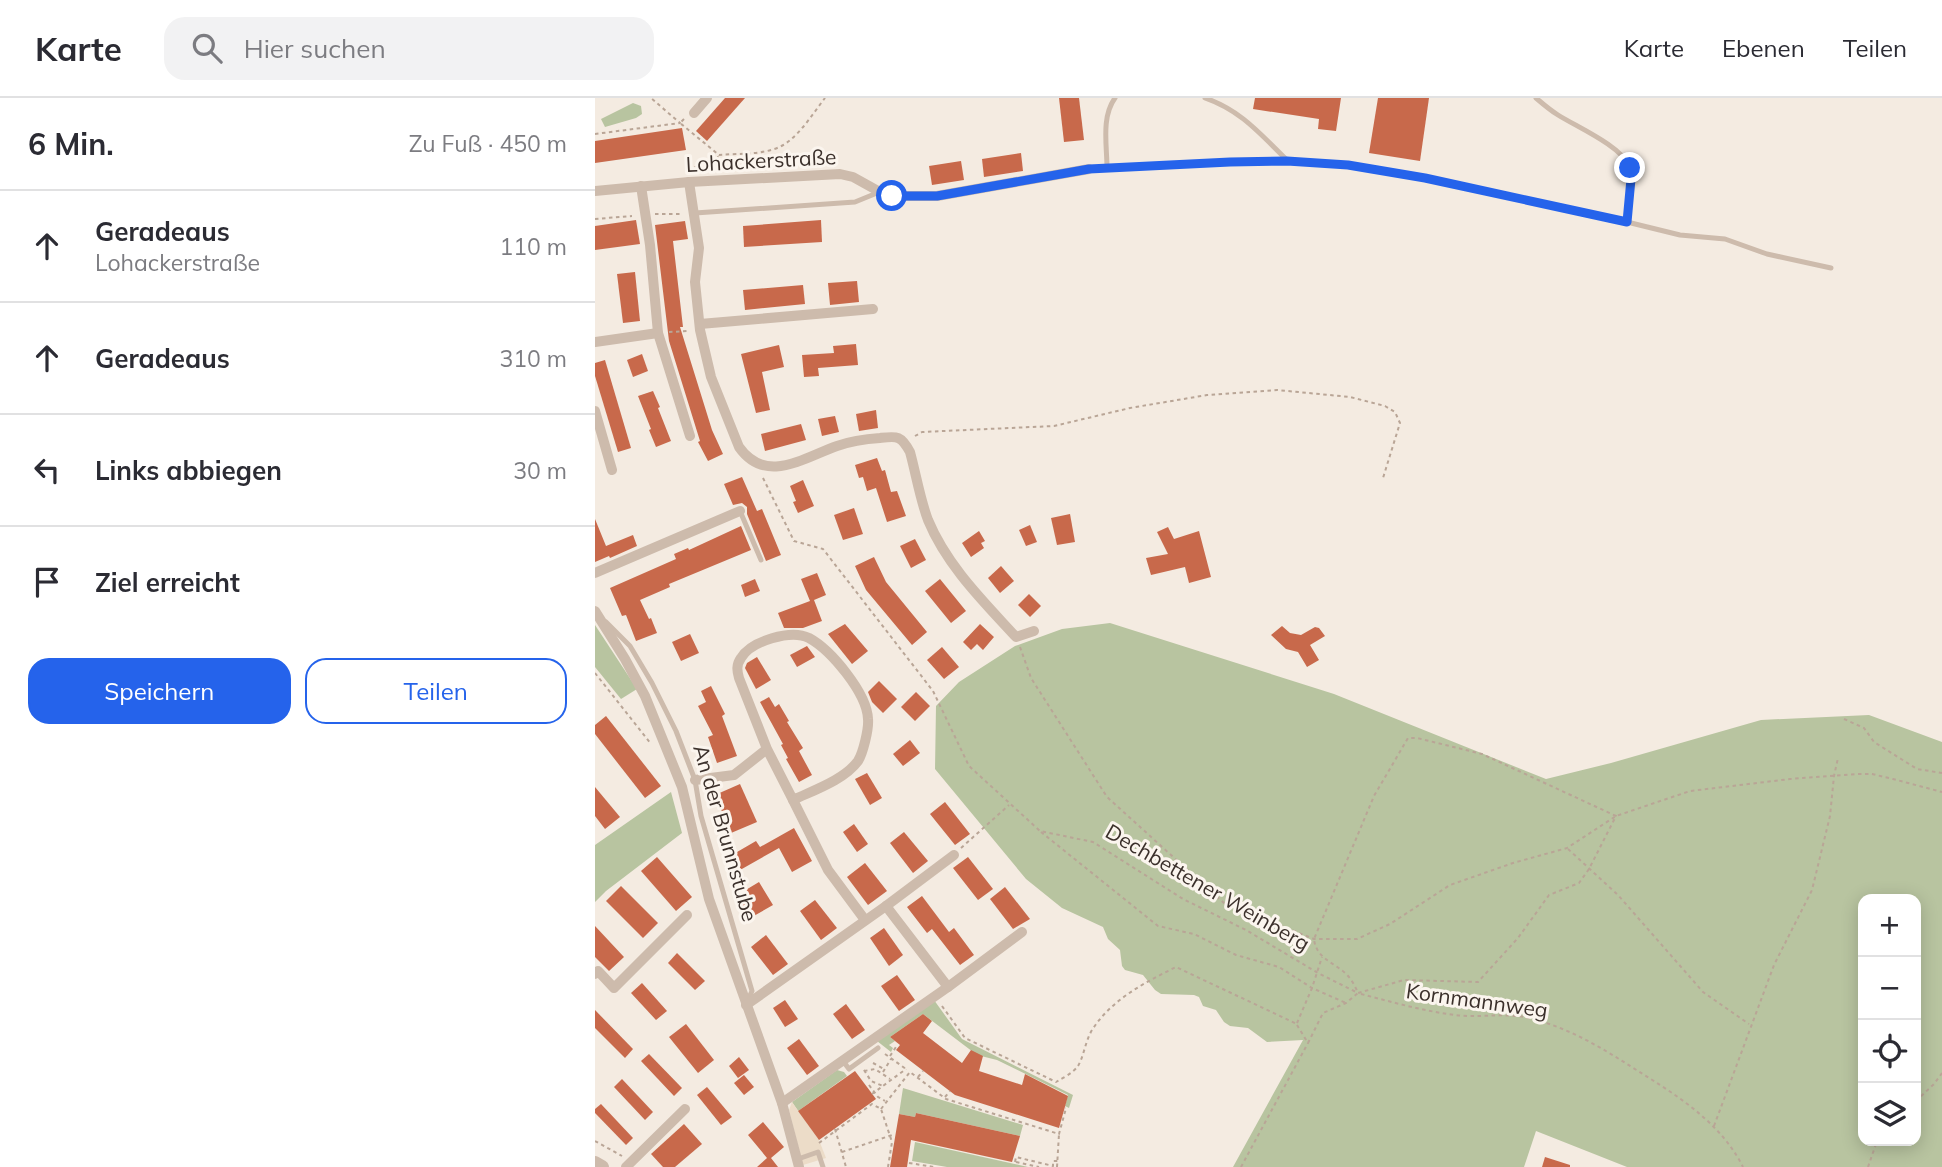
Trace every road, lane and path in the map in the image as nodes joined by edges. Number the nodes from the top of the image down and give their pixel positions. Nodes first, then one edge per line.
1 (651, 98) edge
2 (707, 98) edge
3 (825, 98) edge
4 (1115, 98) edge
5 (1205, 98) edge
6 (1536, 98) edge
7 (694, 113) dead end
8 (680, 123) junction
9 (595, 134) edge
10 (719, 155) junction
11 (1287, 161) junction
12 (1107, 168) junction
13 (1089, 169) joint
14 (693, 181) junction
15 (641, 186) junction
16 (595, 191) edge
17 (880, 192) junction
18 (695, 213) junction
19 (1627, 222) junction
20 (1831, 268) dead end
21 (873, 309) dead end
22 (700, 327) junction
23 (658, 334) junction
24 (595, 342) edge
25 (595, 411) edge
26 (690, 436) dead end
27 (900, 439) junction
28 (756, 464) junction
29 (612, 470) dead end
30 (1383, 478) dead end
31 (740, 511) joint
32 (761, 560) dead end
33 (595, 573) edge
34 (595, 611) edge
35 (1034, 631) dead end
36 (1016, 637) junction
37 (595, 673) edge
38 (1844, 719) dead end
39 (767, 749) junction
40 (656, 750) dead end
41 (1839, 758) dead end
42 (1942, 773) edge
43 (1834, 776) junction
44 (695, 780) junction
45 (1942, 792) edge
46 (793, 800) junction
47 (1010, 804) junction
48 (1616, 816) junction
49 (1040, 831) junction
50 (1567, 848) junction
51 (954, 855) joint
52 (1589, 869) junction
53 (886, 906) junction
54 (687, 915) dead end
55 (865, 920) junction
56 (1022, 932) dead end
57 (1314, 939) junction
58 (1322, 957) junction
59 (596, 971) edge
60 (1318, 973) junction
61 (948, 987) junction
62 (1312, 988) junction
63 (1359, 993) junction
64 (935, 997) junction
65 (1346, 1003) junction
66 (746, 1005) junction
67 (1297, 1024) junction
68 (1750, 1024) junction
69 (1307, 1043) junction
70 (896, 1047) dead end
71 (878, 1048) joint
72 (890, 1058) junction
73 (843, 1061) junction
74 (871, 1062) dead end
75 (884, 1069) junction
76 (864, 1070) junction
77 (908, 1070) junction
78 (923, 1070) dead end
79 (859, 1071) dead end
80 (882, 1073) junction
81 (1942, 1073) edge
82 (917, 1078) junction
83 (891, 1080) junction
84 (871, 1081) junction
85 (884, 1086) junction
86 (950, 1091) dead end
87 (874, 1093) junction
88 (1921, 1096) edge
89 (945, 1098) junction
90 (887, 1102) junction
91 (782, 1104) junction
92 (992, 1107) dead end
93 (1065, 1108) dead end
94 (685, 1109) dead end
95 (881, 1109) junction
96 (990, 1112) junction
97 (1028, 1118) dead end
98 (1027, 1124) junction
99 (1714, 1127) junction
100 (835, 1130) junction
101 (1059, 1133) junction
102 (895, 1134) dead end
103 (890, 1136) junction
104 (595, 1141) edge
105 (820, 1142) dead end
106 (1875, 1146) edge
107 (842, 1152) junction
108 (1058, 1161) junction
109 (595, 1163) edge
110 (798, 1163) edge
111 (909, 1163) dead end
112 (628, 1164) edge
113 (602, 1167) edge
114 (823, 1167) edge
115 (846, 1167) edge
116 (888, 1167) edge
117 (934, 1167) edge
118 (1039, 1167) edge
119 (1057, 1167) edge
120 (1241, 1167) edge
121 (1743, 1167) edge
122 (1868, 1167) edge

1 - 8 path
2 - 7 street
3 - 10 path
4 - 12 lane
5 - 11 lane
6 - 19 lane
8 - 9 path
8 - 10 path
10 - 14 path
11 - 12 lane
11 - 19 lane
12 - 13 lane
13 - 17 street, Lohackerstraße
14 - 15 street, Lohackerstraße
14 - 17 street, Lohackerstraße
14 - 18 street
15 - 16 street, Lohackerstraße
15 - 23 street
17 - 18 lane
18 - 22 street
19 - 20 lane
21 - 22 street
22 - 23 path
22 - 28 street
23 - 24 street
23 - 26 street
25 - 29 street
27 - 28 street
27 - 30 path
27 - 36 street
28 - 47 path
31 - 32 lane
31 - 33 street
34 - 44 lane, An der Brunnstube
34 - 66 street, An der Brunnstube
35 - 36 street
36 - 57 path
37 - 40 path
38 - 42 path
39 - 44 street
39 - 46 street
39 - 46 street
41 - 43 path
43 - 45 path
43 - 48 path
43 - 68 path
44 - 66 lane, An der Brunnstube
46 - 55 street
47 - 49 path
47 - 51 path
48 - 50 path
48 - 52 path
48 - 57 path
49 - 60 path, Dechbettener Weinberg
49 - 62 path
50 - 52 path
50 - 57 path
51 - 53 street
52 - 63 path
52 - 68 path
53 - 55 street
53 - 61 street
54 - 59 street
55 - 66 street
56 - 61 street
57 - 58 path
58 - 60 path
58 - 63 path
60 - 62 path
60 - 63 path, Dechbettener Weinberg
61 - 64 street
62 - 65 path
62 - 67 path
63 - 65 path
63 - 99 path, Kornmannweg
64 - 67 path
64 - 73 street
65 - 69 path
66 - 91 street, An der Brunnstube
67 - 69 path
68 - 99 path
69 - 120 path
70 - 72 path
71 - 72 path
71 - 73 lane
72 - 75 path
72 - 77 path
73 - 91 street
74 - 75 path
75 - 80 path
76 - 79 path
76 - 80 path
76 - 84 path
77 - 82 path
77 - 83 path
77 - 90 path
78 - 82 path
80 - 83 path
81 - 88 path
82 - 89 path
83 - 85 path
84 - 85 path
84 - 87 path
85 - 87 path
86 - 89 path
87 - 90 path
89 - 96 path
90 - 95 path
91 - 110 street, An der Brunnstube
92 - 96 path
93 - 101 path
94 - 112 street
95 - 100 path
95 - 103 path
96 - 98 path
97 - 98 path
98 - 101 path
99 - 121 path, Kornmannweg
100 - 105 path
100 - 107 path
101 - 108 path
102 - 103 path
103 - 107 path
103 - 116 path
104 - 112 path
106 - 122 path
107 - 115 path
108 - 118 path
108 - 119 path
109 - 113 street
110 - 114 lane
111 - 117 path

